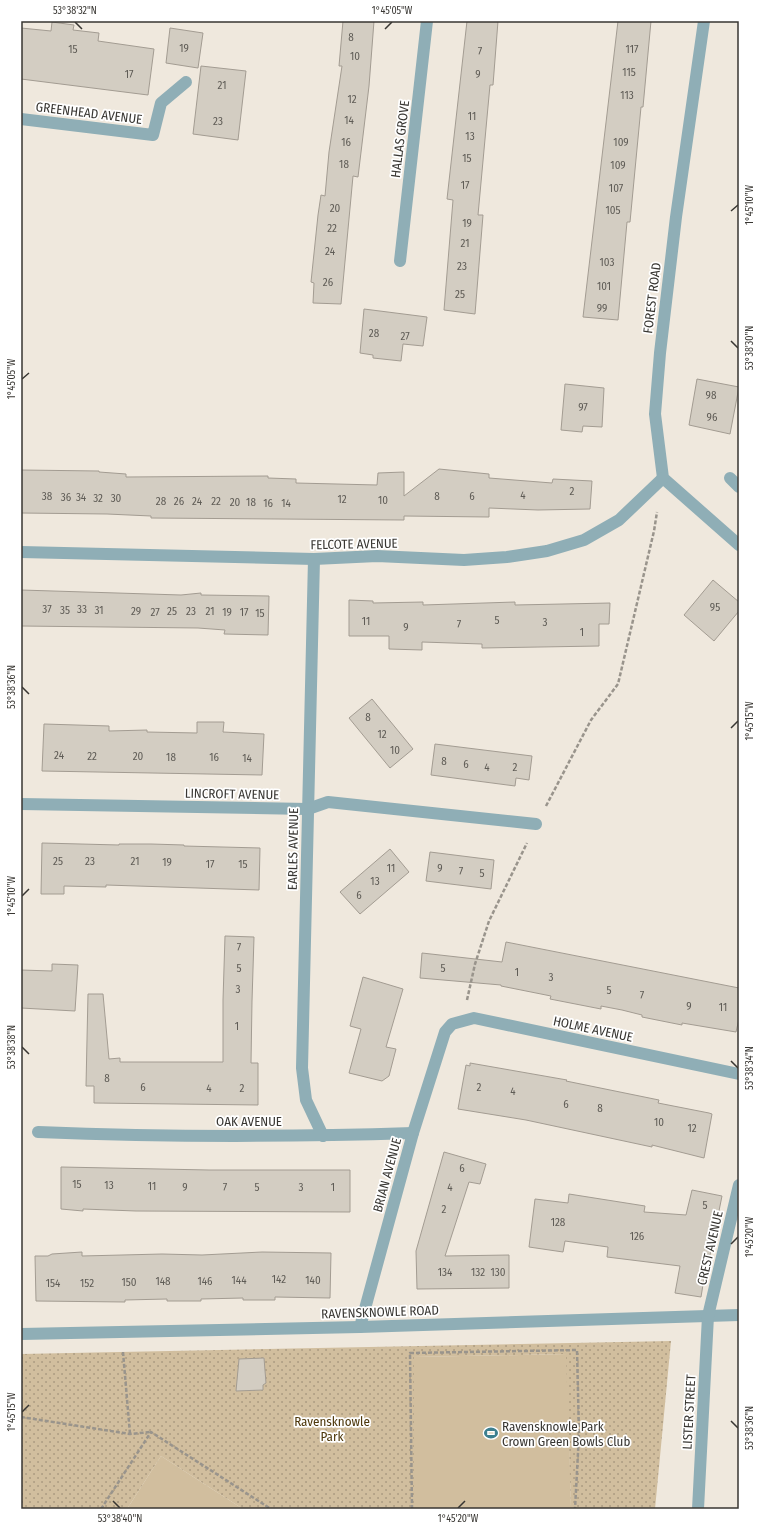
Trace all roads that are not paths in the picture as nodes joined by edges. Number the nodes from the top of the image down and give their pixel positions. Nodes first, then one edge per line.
1 (428, 21) edge
2 (704, 21) edge
3 (186, 82) dead end
4 (21, 119) edge
5 (400, 261) dead end
6 (663, 478) junction
7 (730, 478) dead end
8 (739, 487) edge
9 (739, 545) edge
10 (21, 552) edge
11 (314, 559) junction
12 (21, 804) edge
13 (308, 809) junction
14 (536, 824) road end
15 (462, 1020) joint
16 (739, 1074) edge
17 (38, 1132) dead end
18 (413, 1133) junction
19 (323, 1136) junction
20 (739, 1185) edge
21 (739, 1315) edge
22 (708, 1316) junction
23 (360, 1327) junction
24 (21, 1334) edge
25 (698, 1509) edge

1 - 5 street, HALLAS GROVE
2 - 6 street, FOREST ROAD
3 - 4 street, GREENHEAD AVENUE
6 - 9 street
6 - 11 street, FELCOTE AVENUE
7 - 8 street
10 - 11 street, FELCOTE AVENUE
11 - 13 street, EARLES AVENUE
12 - 13 street, LINCROFT AVENUE
13 - 14 street, LINCROFT AVENUE
13 - 19 street, EARLES AVENUE
15 - 16 street, HOLME AVENUE
15 - 18 street, BRIAN AVENUE
17 - 19 street, OAK AVENUE
18 - 19 street, OAK AVENUE
18 - 23 street, BRIAN AVENUE
20 - 22 street, CREST AVENUE
21 - 22 street, RAVENSKNOWLE ROAD
22 - 23 street, RAVENSKNOWLE ROAD
22 - 25 street, LISTER STREET
23 - 24 street, RAVENSKNOWLE ROAD

